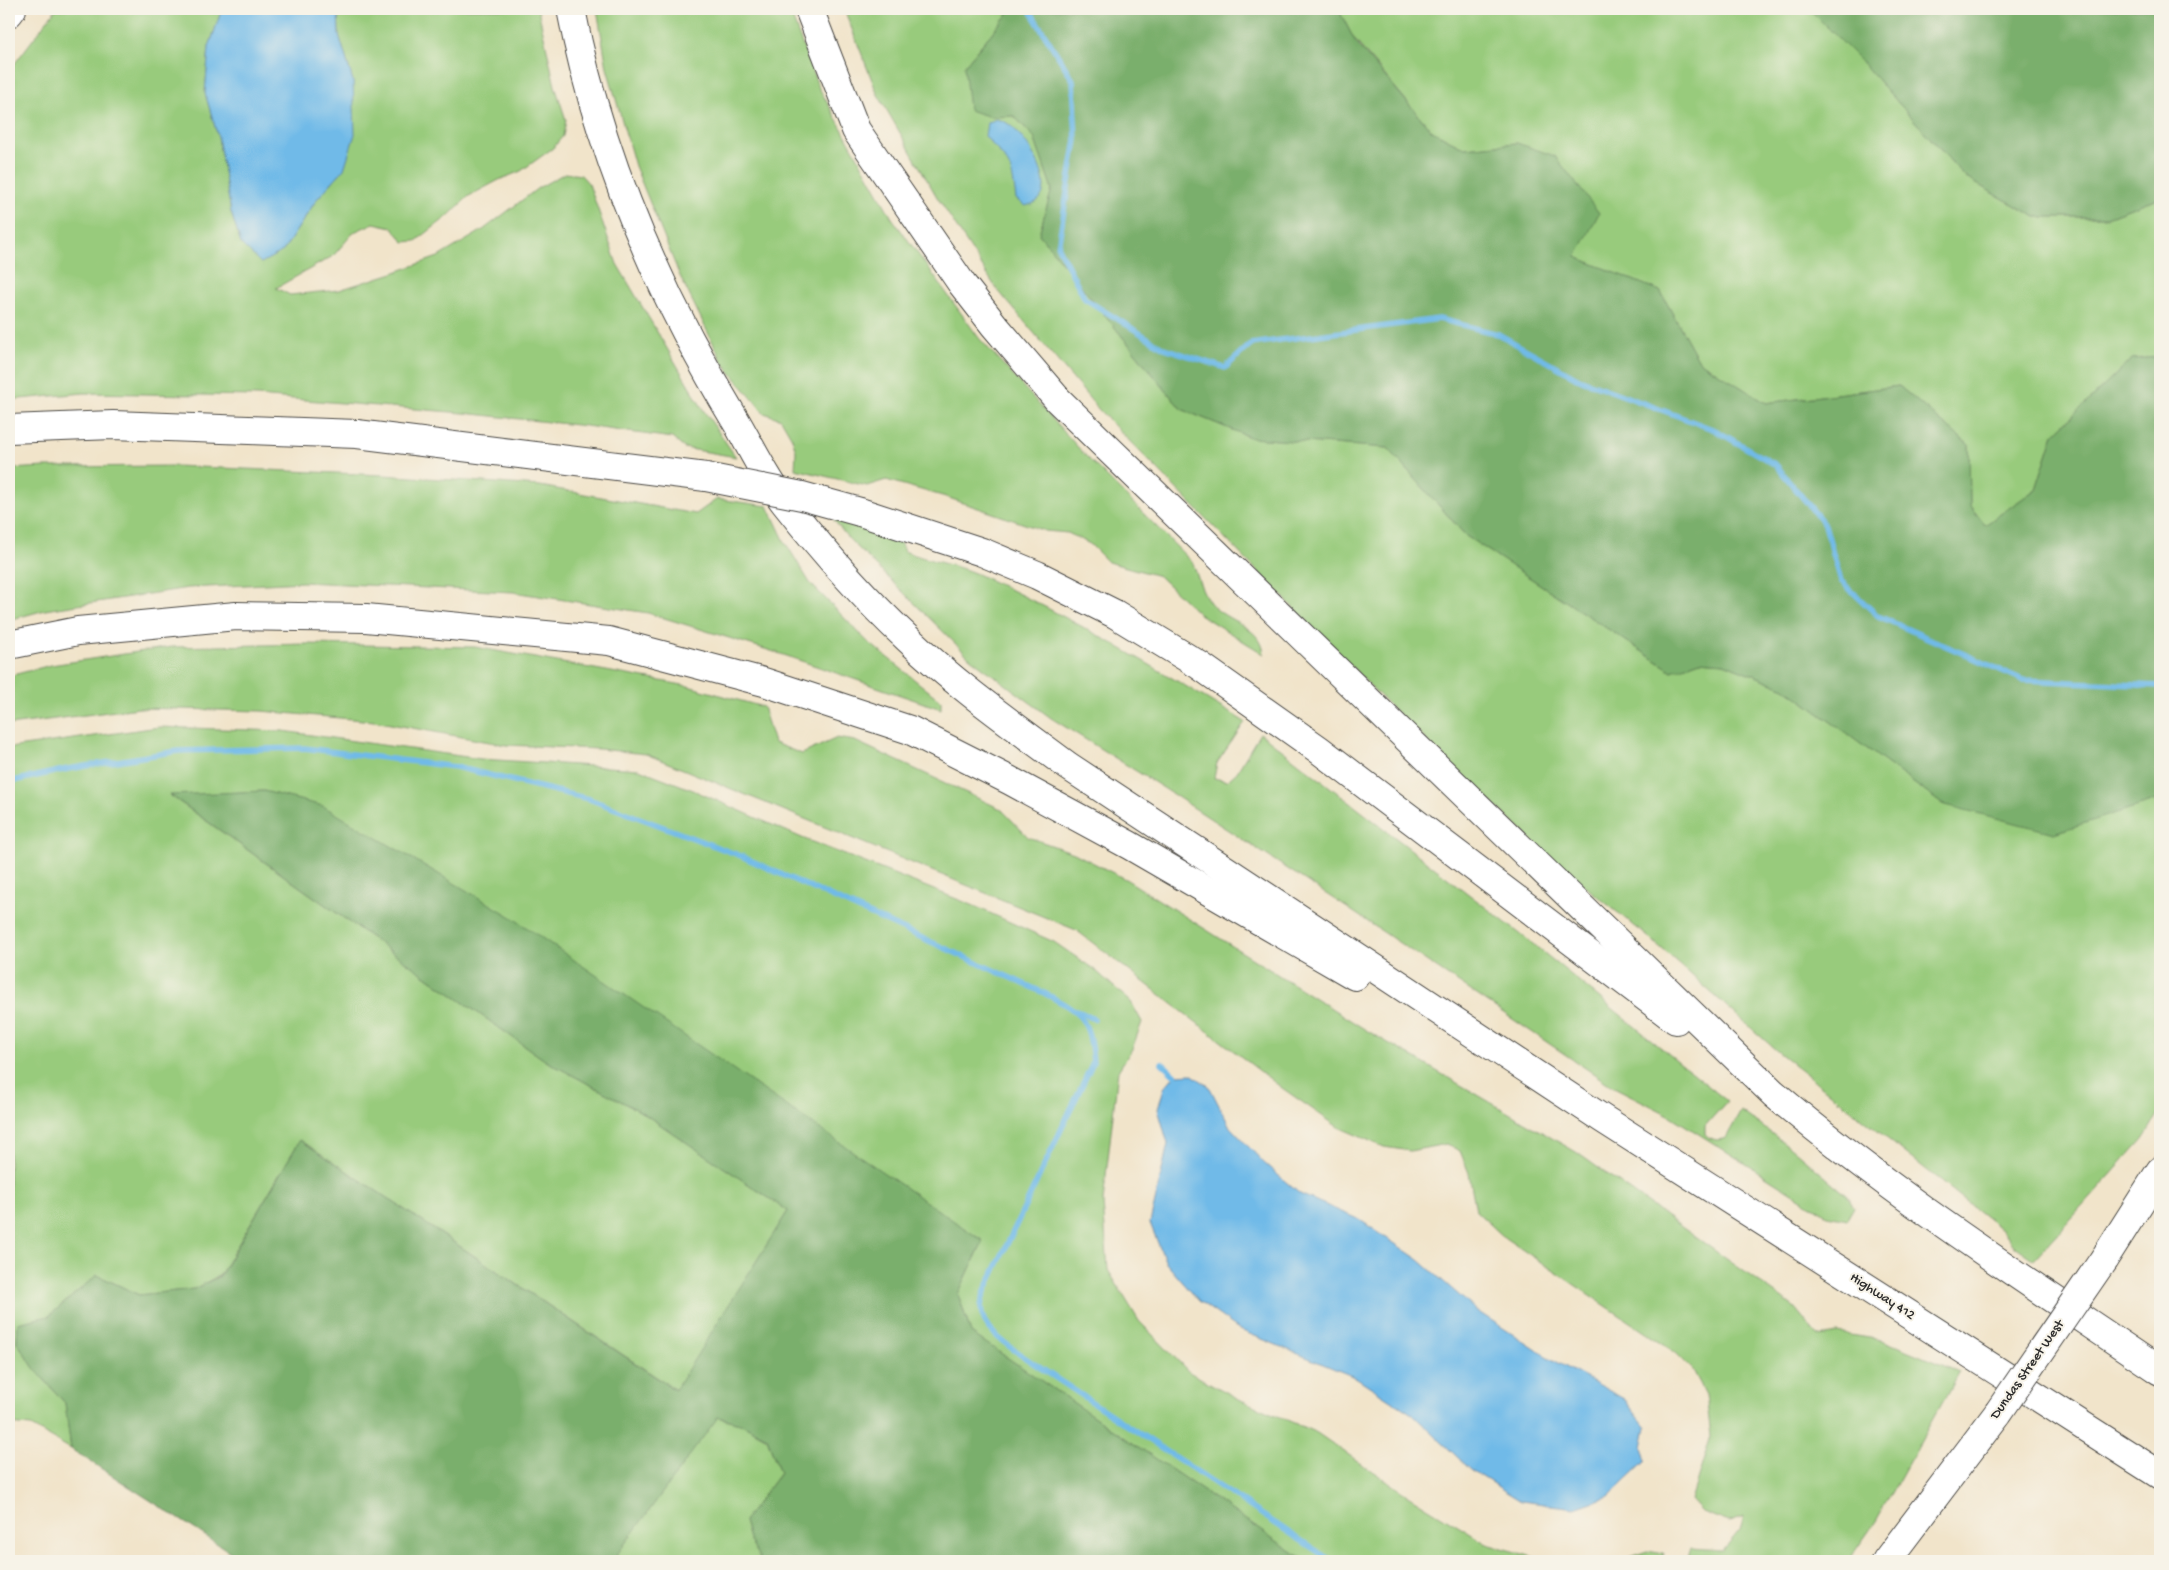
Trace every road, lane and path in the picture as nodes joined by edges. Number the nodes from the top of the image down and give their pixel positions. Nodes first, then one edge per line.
1 (12, 9) edge
2 (571, 9) edge
3 (809, 9) edge
4 (9, 13) edge
5 (9, 429) edge
6 (9, 645) edge
7 (1773, 1093) junction
8 (1603, 1119) junction
9 (2160, 1171) edge
10 (2160, 1371) edge
11 (2160, 1476) edge
12 (1886, 1561) edge

1 - 4 main road
2 - 8 main road
3 - 7 main road
5 - 7 main road, bridge
6 - 8 main road
7 - 10 main road
8 - 11 main road, Highway 412
9 - 12 main road, Dundas Street West, bridge

